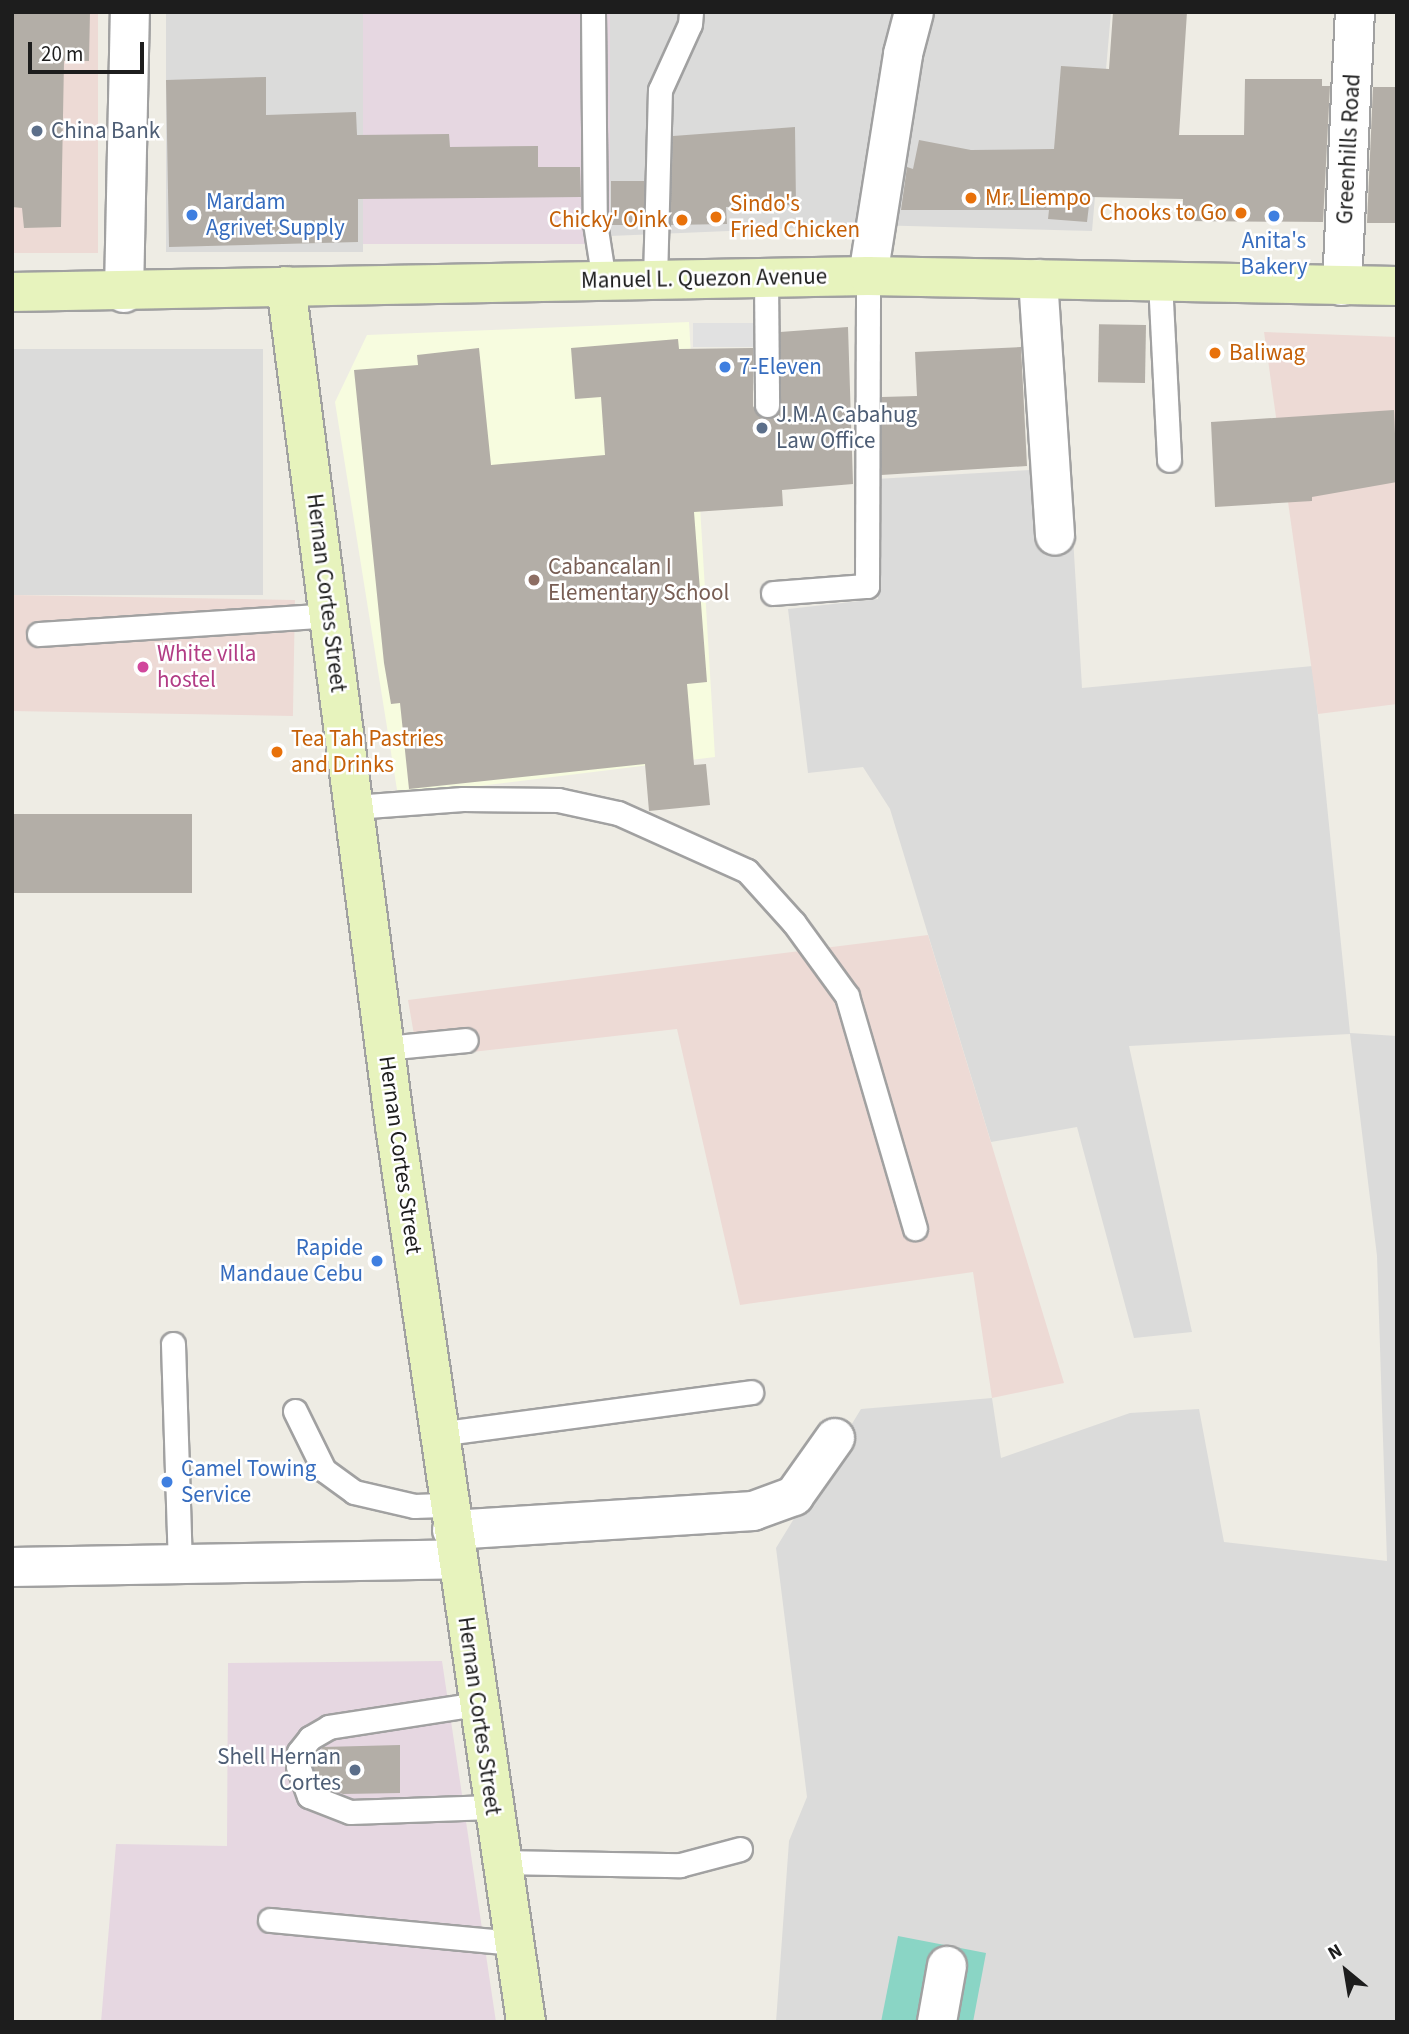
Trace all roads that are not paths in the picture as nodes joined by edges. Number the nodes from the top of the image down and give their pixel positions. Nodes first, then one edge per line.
1 (130, 12) edge
2 (593, 12) edge
3 (691, 12) edge
4 (914, 12) edge
5 (1355, 12) edge
6 (868, 276) junction
7 (766, 278) junction
8 (1038, 279) junction
9 (655, 280) junction
10 (604, 281) junction
11 (1160, 281) junction
12 (286, 286) junction
13 (1342, 286) junction
14 (1397, 286) edge
15 (12, 292) edge
16 (124, 293) junction
17 (767, 405) dead end
18 (1169, 460) dead end
19 (1055, 535) dead end
20 (773, 593) dead end
21 (329, 615) junction
22 (39, 634) dead end
23 (354, 807) junction
24 (466, 1040) dead end
25 (385, 1048) junction
26 (915, 1228) dead end
27 (173, 1344) dead end
28 (751, 1392) dead end
29 (295, 1411) dead end
30 (438, 1434) junction
31 (835, 1438) dead end
32 (452, 1531) junction
33 (180, 1563) junction
34 (12, 1567) edge
35 (477, 1704) junction
36 (492, 1807) junction
37 (740, 1849) dead end
38 (500, 1862) junction
39 (270, 1920) dead end
40 (513, 1943) junction
41 (947, 1966) dead end
42 (526, 2022) edge
43 (937, 2022) edge

1 - 16 street
2 - 10 lane
3 - 9 lane
4 - 6 street
5 - 13 street, Greenhills Road
6 - 7 main road, Manuel L. Quezon Avenue
6 - 8 main road, Manuel L. Quezon Avenue
6 - 20 lane
7 - 9 main road, Manuel L. Quezon Avenue
7 - 17 lane
8 - 11 main road, Manuel L. Quezon Avenue
8 - 19 street
9 - 10 main road, Manuel L. Quezon Avenue
10 - 12 main road, Manuel L. Quezon Avenue
11 - 13 main road, Manuel L. Quezon Avenue
11 - 18 lane
12 - 16 main road, Manuel L. Quezon Avenue
12 - 21 main road, Hernan Cortes Street
13 - 14 main road, Manuel L. Quezon Avenue
15 - 16 main road, Manuel L. Quezon Avenue
21 - 22 lane
21 - 23 main road, Hernan Cortes Street
23 - 25 main road, Hernan Cortes Street
23 - 26 lane
24 - 25 lane
25 - 30 main road, Hernan Cortes Street
27 - 33 lane
28 - 30 lane
29 - 32 lane
30 - 32 main road, Hernan Cortes Street
31 - 32 street
32 - 33 street
32 - 35 main road, Hernan Cortes Street
33 - 34 street
35 - 36 main road, Hernan Cortes Street
35 - 36 lane
36 - 38 main road, Hernan Cortes Street
37 - 38 lane
38 - 40 main road, Hernan Cortes Street
39 - 40 lane
40 - 42 main road, Hernan Cortes Street
41 - 43 street

